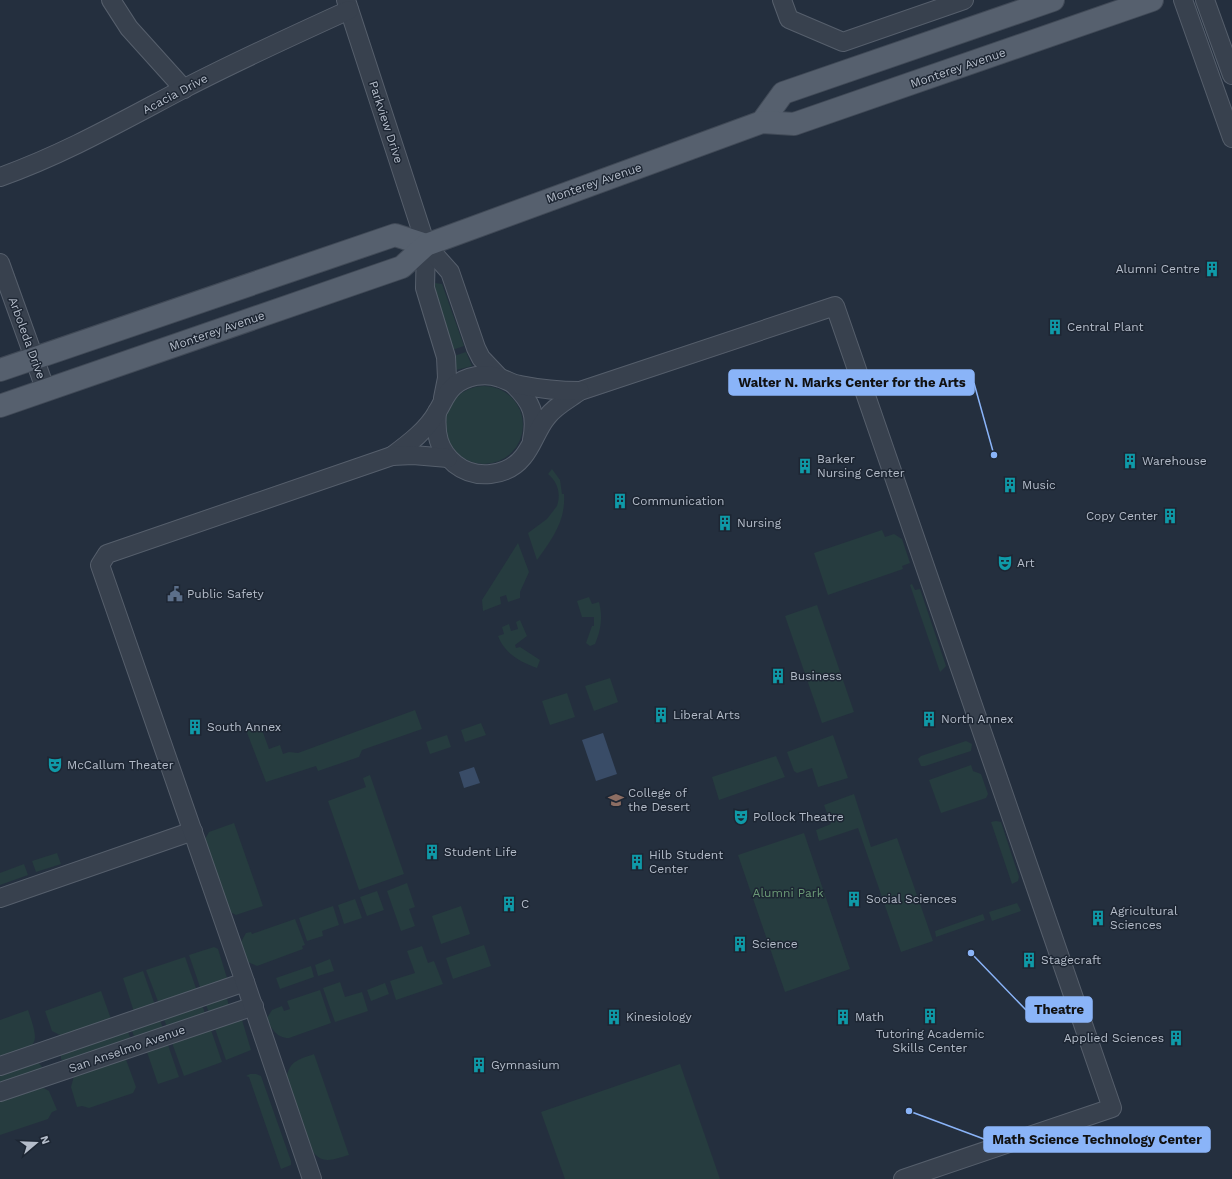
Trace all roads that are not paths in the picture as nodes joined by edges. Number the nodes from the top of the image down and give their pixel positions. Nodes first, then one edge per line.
1 (111, 0) edge
2 (782, 0) edge
3 (964, 0) edge
4 (1053, 0) edge
5 (1152, 0) edge
6 (1183, 0) edge
7 (1206, 0) edge
8 (347, 5) edge
9 (1232, 75) edge
10 (184, 89) junction
11 (762, 122) junction
12 (1232, 138) edge
13 (0, 178) edge
14 (426, 245) junction
15 (0, 263) edge
16 (34, 359) junction
17 (0, 370) edge
18 (506, 381) junction
19 (46, 391) junction
20 (580, 391) junction
21 (440, 405) junction
22 (0, 406) edge
23 (532, 442) junction
24 (392, 456) junction
25 (448, 458) junction
26 (193, 831) junction
27 (0, 898) edge
28 (245, 982) junction
29 (254, 1006) junction
30 (0, 1066) edge
31 (0, 1092) edge
32 (312, 1179) edge
33 (903, 1179) edge

1 - 10 street
2 - 3 street
4 - 11 main road
5 - 11 main road, Monterey Avenue
6 - 12 street
7 - 9 street
8 - 10 street, Acacia Drive
8 - 14 street, Parkview Drive
10 - 13 street, Acacia Drive
11 - 14 main road, Monterey Avenue
14 - 16 main road
14 - 18 street
14 - 19 main road, Monterey Avenue
14 - 21 street
15 - 16 street, Arboleda Drive
16 - 17 main road
16 - 19 street, Arboleda Drive
18 - 20 street
18 - 21 street
18 - 23 street
19 - 22 main road, Monterey Avenue
20 - 23 street
20 - 33 street
21 - 24 street
21 - 25 street
23 - 25 street
24 - 25 street
24 - 26 street
26 - 27 street
26 - 28 street
28 - 29 street
28 - 30 street, San Anselmo Avenue
29 - 31 street, San Anselmo Avenue
29 - 32 street

